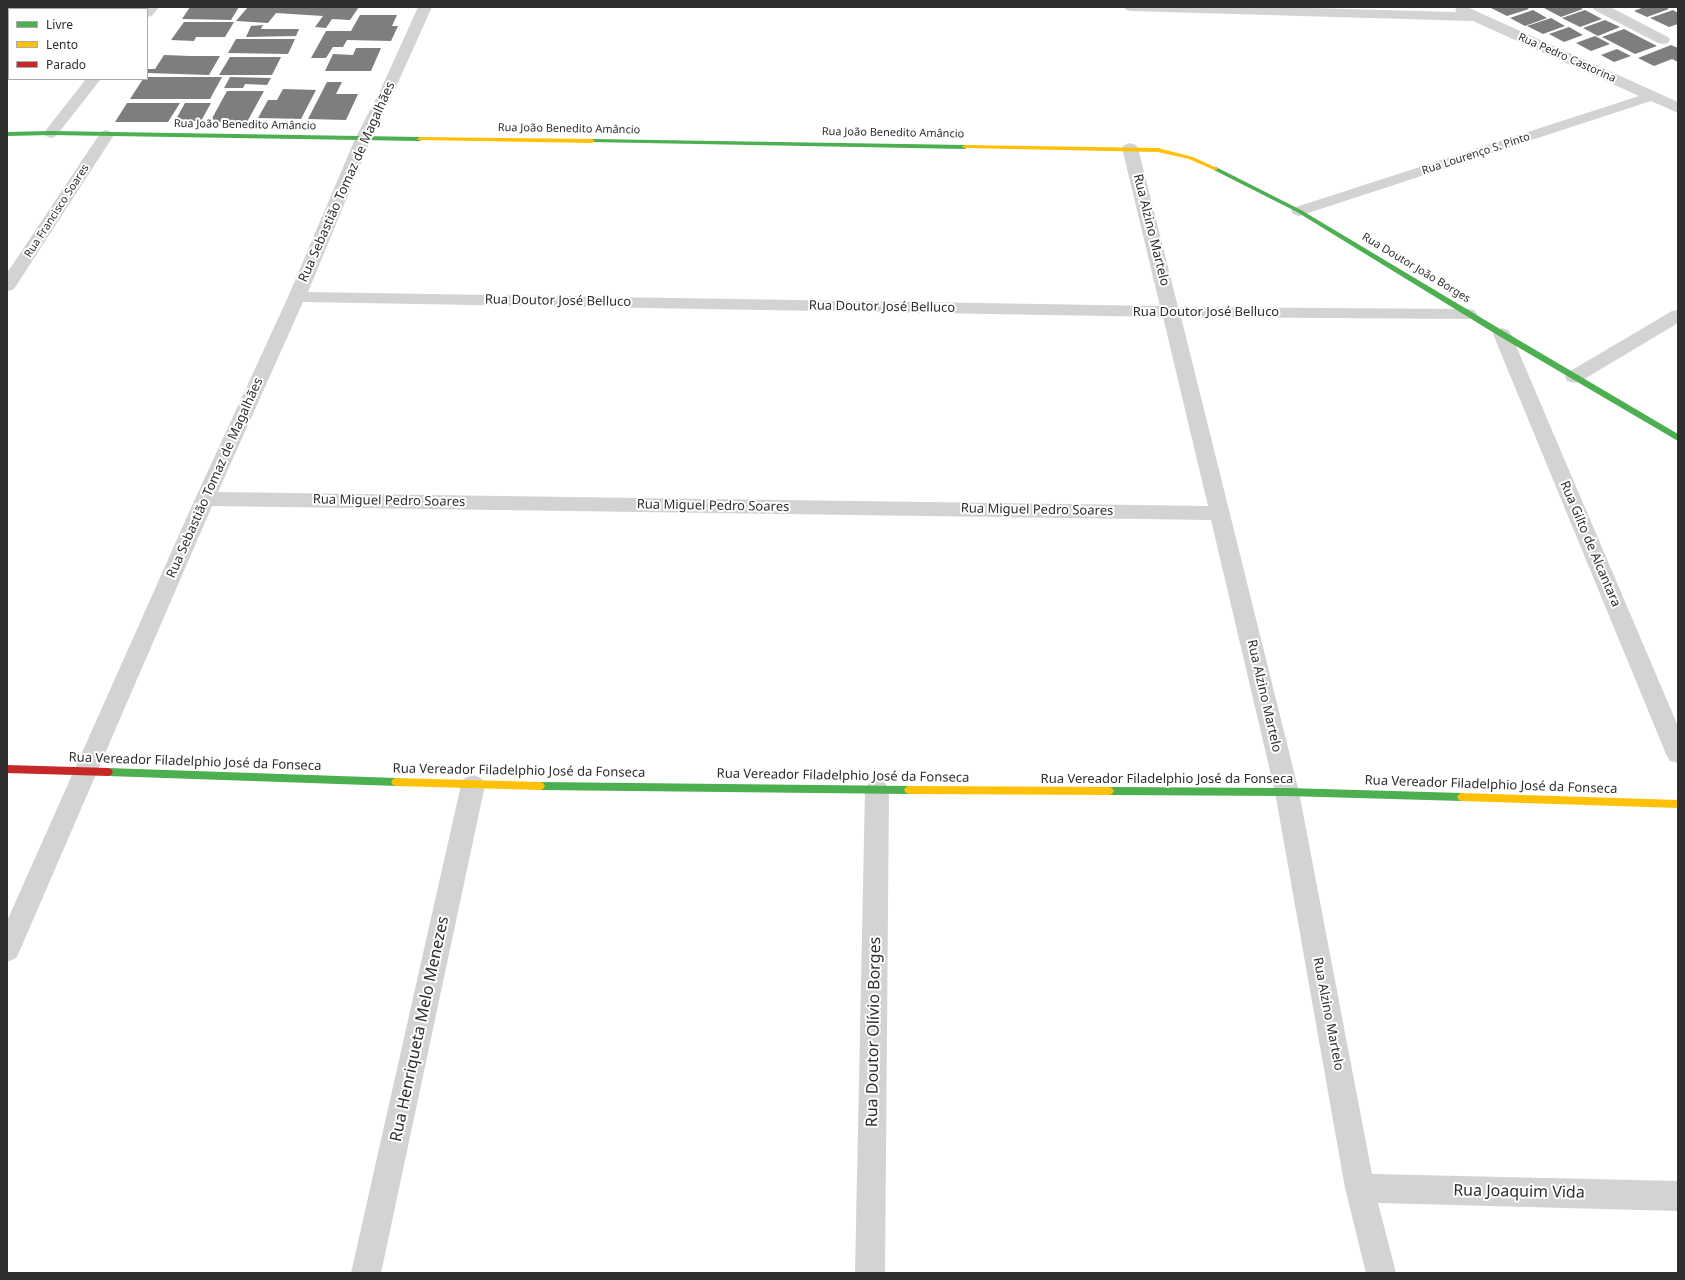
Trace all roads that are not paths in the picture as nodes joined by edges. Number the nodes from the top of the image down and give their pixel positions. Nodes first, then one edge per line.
1 (425, 7) edge
2 (1131, 7) edge
3 (1457, 7) edge
4 (1599, 7) edge
5 (1475, 17) junction
6 (1663, 40) dead end
7 (93, 80) edge
8 (1653, 96) junction
9 (1678, 108) edge
10 (51, 133) junction
11 (7, 134) edge
12 (106, 135) junction
13 (363, 139) junction
14 (1130, 148) junction
15 (1299, 211) junction
16 (7, 286) edge
17 (297, 297) junction
18 (1171, 312) junction
19 (1468, 314) junction
20 (1678, 315) edge
21 (1502, 334) junction
22 (1574, 377) junction
23 (1678, 438) edge
24 (205, 499) junction
25 (1220, 513) junction
26 (1678, 754) edge
27 (7, 769) edge
28 (85, 771) junction
29 (473, 785) junction
30 (877, 790) junction
31 (1287, 792) junction
32 (1678, 804) edge
33 (7, 950) edge
34 (1360, 1188) junction
35 (1678, 1196) edge
36 (366, 1273) edge
37 (870, 1273) edge
38 (1381, 1273) edge

1 - 13 street, Rua Sebastião Tomaz de Magalhães
2 - 5 street
3 - 5 street, Rua Pedro Castorina
4 - 6 street
5 - 8 street, Rua Pedro Castorina
7 - 10 street
8 - 9 street, Rua Pedro Castorina
8 - 15 street, Rua Lourenço S. Pinto
10 - 11 street, Rua João Benedito Amâncio
10 - 12 street, Rua João Benedito Amâncio
12 - 13 street, Rua João Benedito Amâncio
12 - 16 street, Rua Francisco Soares
13 - 14 street, Rua João Benedito Amâncio
13 - 17 street, Rua Sebastião Tomaz de Magalhães
14 - 15 street, Rua Doutor João Borges
14 - 18 street, Rua Alzino Martelo
15 - 19 street, Rua Doutor João Borges
17 - 18 street, Rua Doutor José Belluco
17 - 24 street, Rua Sebastião Tomaz de Magalhães
18 - 19 street, Rua Doutor José Belluco
18 - 25 street, Rua Alzino Martelo
19 - 21 street, Rua Doutor João Borges
20 - 22 street
21 - 22 street, Rua Doutor João Borges
21 - 26 street, Rua Gilto de Alcantara
22 - 23 street, Rua Doutor João Borges
24 - 25 street, Rua Miguel Pedro Soares
24 - 28 street, Rua Sebastião Tomaz de Magalhães
25 - 31 street, Rua Alzino Martelo
27 - 28 street, Rua Vereador Filadelphio José da Fonseca
28 - 29 street, Rua Vereador Filadelphio José da Fonseca
28 - 33 street, Rua Sebastião Tomaz de Magalhães
29 - 30 street, Rua Vereador Filadelphio José da Fonseca
29 - 36 street, Rua Henriqueta Melo Menezes
30 - 31 street, Rua Vereador Filadelphio José da Fonseca
30 - 37 street, Rua Doutor Olívio Borges
31 - 32 street, Rua Vereador Filadelphio José da Fonseca
31 - 34 street, Rua Alzino Martelo
34 - 35 street, Rua Joaquim Vida
34 - 38 street, Rua Alzino Martelo

